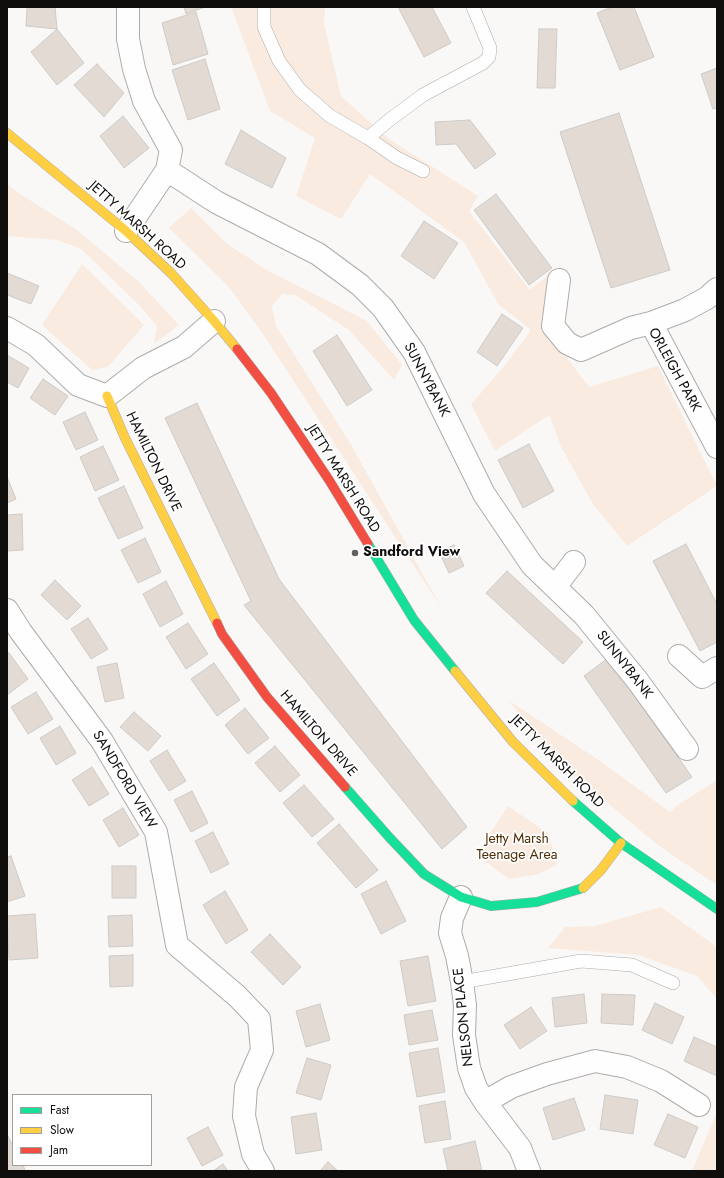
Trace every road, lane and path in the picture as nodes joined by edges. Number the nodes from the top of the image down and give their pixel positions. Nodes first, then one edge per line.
1 (128, 7) edge
2 (264, 7) edge
3 (473, 7) edge
4 (7, 133) edge
5 (368, 138) junction
6 (167, 170) junction
7 (423, 171) dead end
8 (126, 231) junction
9 (559, 280) dead end
10 (717, 290) edge
11 (214, 321) junction
12 (652, 323) junction
13 (7, 328) edge
14 (107, 396) junction
15 (717, 448) edge
16 (574, 562) dead end
17 (555, 587) junction
18 (7, 610) edge
19 (679, 656) dead end
20 (717, 668) edge
21 (687, 749) dead end
22 (621, 843) junction
23 (461, 897) junction
24 (717, 909) edge
25 (462, 982) junction
26 (673, 983) dead end
27 (485, 1102) junction
28 (699, 1105) dead end
29 (263, 1171) edge
30 (529, 1171) edge

1 - 6 street
2 - 5 lane
3 - 5 lane
4 - 8 main road, JETTY MARSH ROAD
5 - 7 lane
6 - 8 street
6 - 17 street, SUNNYBANK
8 - 11 main road, JETTY MARSH ROAD
9 - 12 street, ORLEIGH PARK
10 - 12 street
11 - 14 street
11 - 22 main road, JETTY MARSH ROAD
12 - 15 street, ORLEIGH PARK
13 - 14 street
14 - 23 main road, HAMILTON DRIVE
16 - 17 street
17 - 21 street, SUNNYBANK
18 - 29 street, SANDFORD VIEW
19 - 20 street
22 - 23 main road, HAMILTON DRIVE
22 - 24 main road, JETTY MARSH ROAD
23 - 25 street, NELSON PLACE
25 - 26 lane
25 - 27 street, NELSON PLACE
27 - 28 street
27 - 30 street, NELSON PLACE

